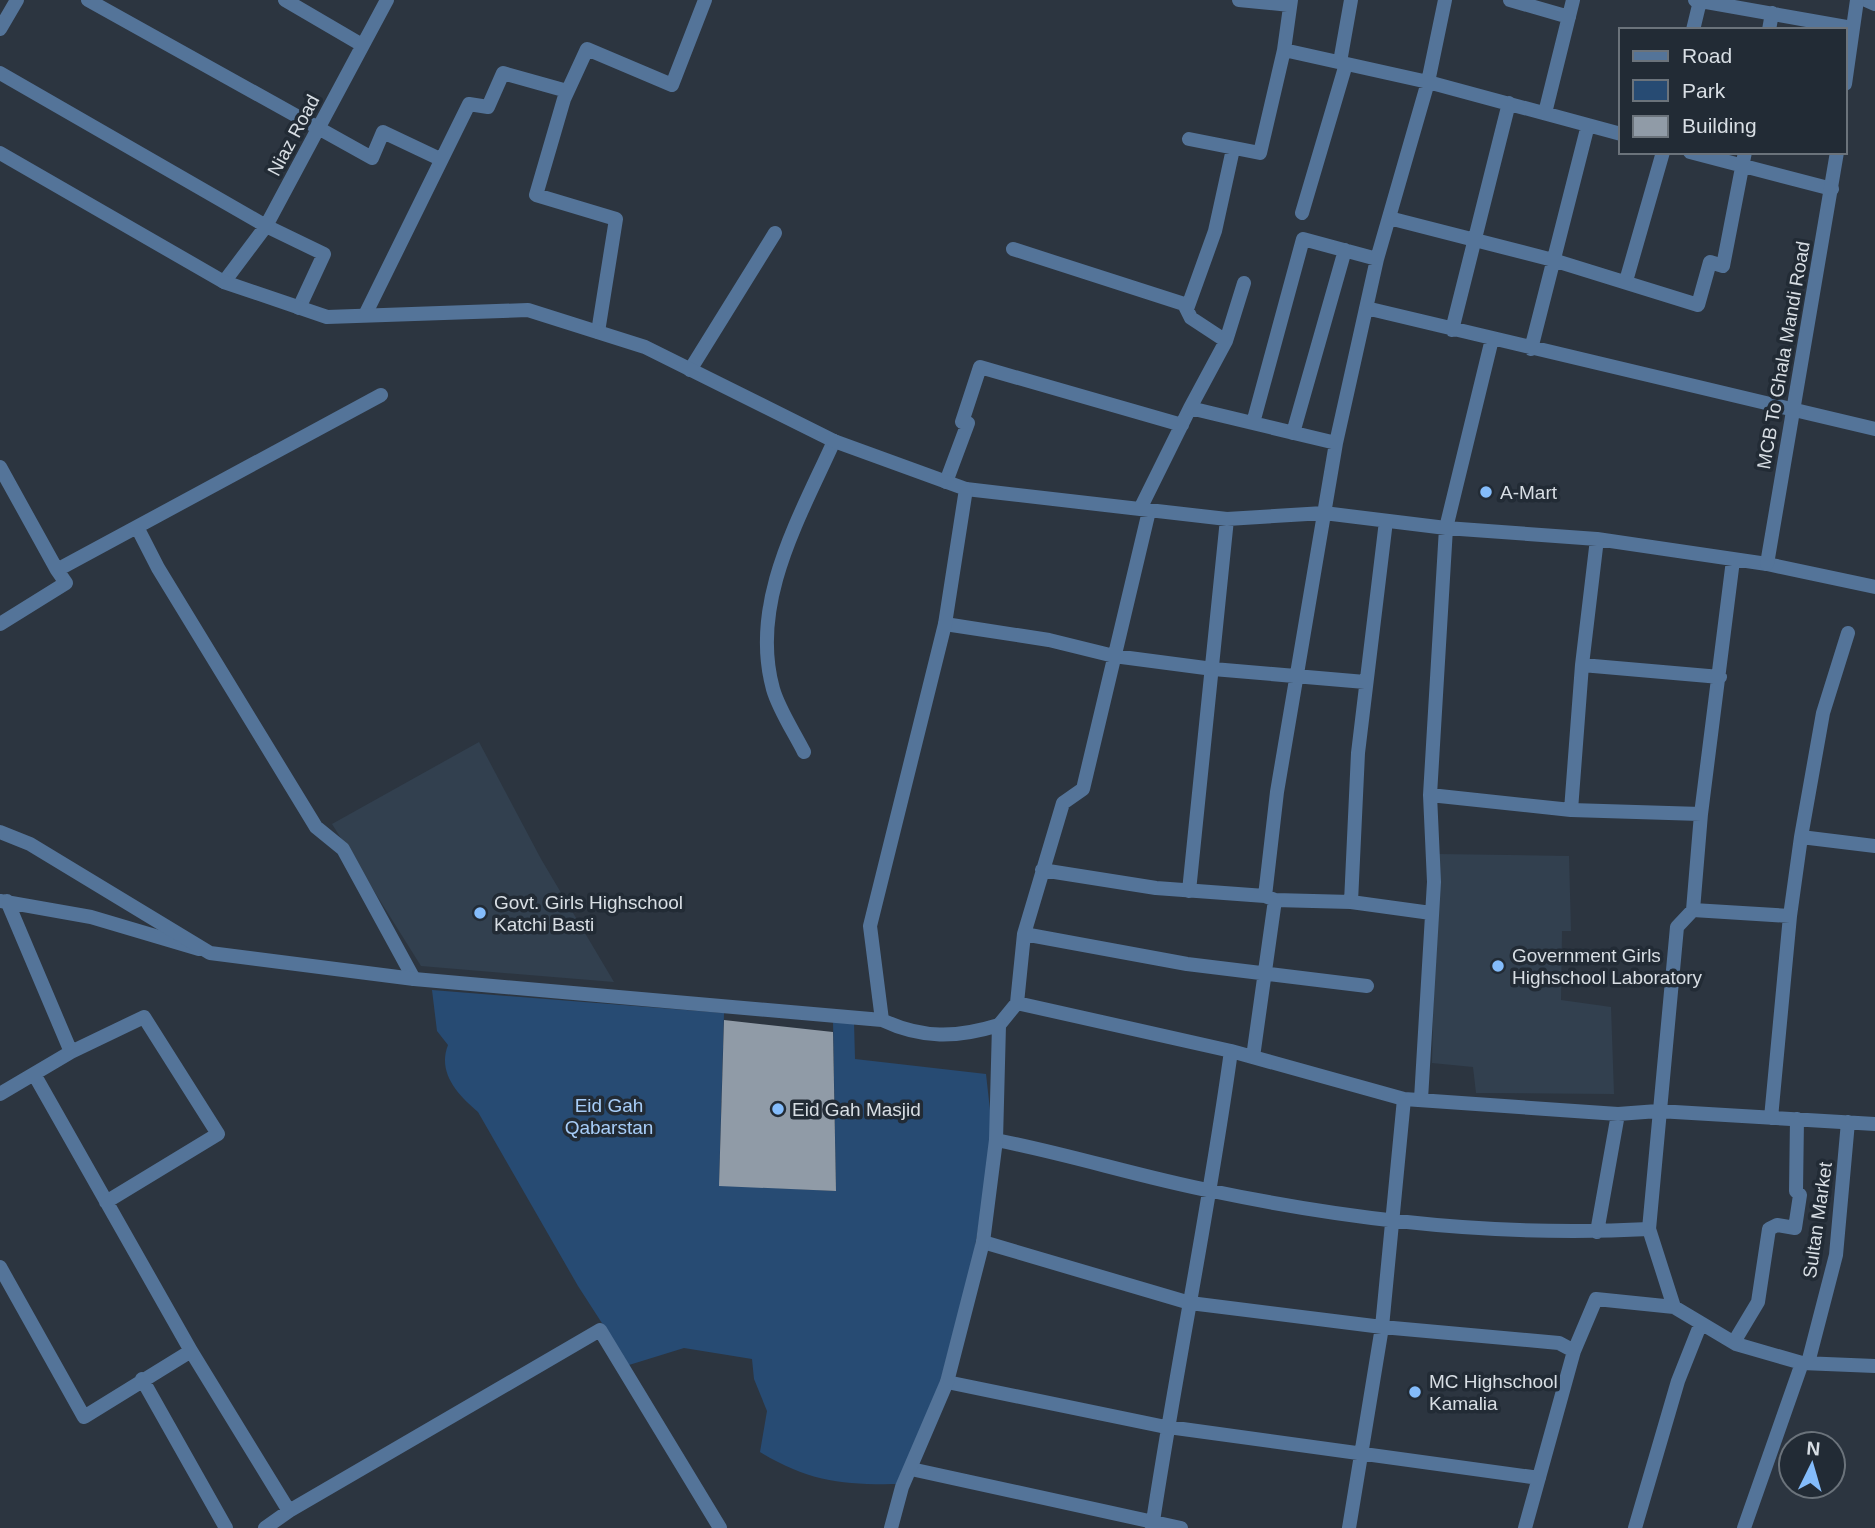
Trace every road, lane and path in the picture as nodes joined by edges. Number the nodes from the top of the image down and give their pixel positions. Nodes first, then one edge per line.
1 (17, 0) edge
2 (89, 0) edge
3 (285, 0) edge
4 (387, 0) edge
5 (705, 0) edge
6 (1239, 0) edge
7 (1351, 0) edge
8 (1445, 0) edge
9 (1510, 0) edge
10 (1573, 0) edge
11 (1857, 0) edge
12 (1866, 0) edge
13 (1697, 1) edge
14 (1291, 3) edge
15 (1875, 4) edge
16 (1772, 13) junction
17 (1569, 17) junction
18 (1693, 28) edge
19 (1769, 28) edge
20 (1852, 28) junction
21 (0, 29) edge
22 (362, 45) junction
23 (1284, 50) junction
24 (1343, 63) junction
25 (1847, 68) edge
26 (0, 73) edge
27 (1428, 82) junction
28 (567, 91) junction
29 (1509, 103) junction
30 (1545, 113) junction
31 (1588, 125) junction
32 (320, 128) junction
33 (1619, 133) edge
34 (1189, 139) dead end
35 (1234, 149) junction
36 (0, 153) edge
37 (1662, 154) edge
38 (1705, 154) edge
39 (1837, 154) edge
40 (440, 159) junction
41 (1744, 159) edge
42 (1832, 189) junction
43 (1302, 213) dead end
44 (1389, 218) junction
45 (266, 226) junction
46 (775, 233) dead end
47 (1475, 239) junction
48 (1013, 249) dead end
49 (1345, 250) junction
50 (1377, 259) junction
51 (1553, 260) junction
52 (1626, 281) junction
53 (223, 282) junction
54 (1244, 283) dead end
55 (299, 308) junction
56 (1366, 308) junction
57 (1187, 309) junction
58 (365, 315) junction
59 (1452, 330) junction
60 (598, 332) junction
61 (1492, 340) junction
62 (1226, 341) junction
63 (1531, 349) junction
64 (690, 370) junction
65 (381, 395) dead end
66 (1190, 408) junction
67 (1792, 410) junction
68 (1253, 424) junction
69 (1182, 425) junction
70 (1875, 429) edge
71 (1293, 433) junction
72 (834, 441) junction
73 (1336, 443) junction
74 (0, 467) edge
75 (946, 482) junction
76 (965, 489) junction
77 (1144, 510) junction
78 (1324, 513) junction
79 (1227, 519) junction
80 (1387, 521) junction
81 (137, 527) junction
82 (1447, 528) junction
83 (1597, 539) junction
84 (1733, 559) junction
85 (1767, 564) junction
86 (57, 570) junction
87 (1875, 587) edge
88 (0, 624) edge
89 (945, 624) junction
90 (1848, 633) dead end
91 (1114, 656) junction
92 (1582, 665) junction
93 (1213, 670) junction
94 (1299, 676) junction
95 (1720, 677) junction
96 (1365, 682) junction
97 (804, 752) dead end
98 (1430, 795) junction
99 (1571, 810) junction
100 (1702, 814) junction
101 (0, 832) edge
102 (1801, 837) junction
103 (1875, 846) edge
104 (1042, 870) junction
105 (1189, 891) junction
106 (1270, 898) junction
107 (4, 901) edge
108 (1351, 902) junction
109 (1693, 910) junction
110 (1432, 913) junction
111 (1790, 916) junction
112 (1024, 934) junction
113 (210, 953) junction
114 (1266, 974) junction
115 (414, 979) junction
116 (1367, 986) dead end
117 (1017, 1003) junction
118 (882, 1020) junction
119 (999, 1025) junction
120 (1231, 1051) junction
121 (71, 1052) junction
122 (1253, 1057) junction
123 (34, 1074) junction
124 (0, 1094) edge
125 (1404, 1099) junction
126 (1422, 1099) junction
127 (1658, 1111) junction
128 (1618, 1114) junction
129 (1771, 1118) junction
130 (1797, 1119) junction
131 (1848, 1122) junction
132 (1875, 1124) edge
133 (996, 1139) junction
134 (1212, 1191) junction
135 (106, 1202) junction
136 (1394, 1222) junction
137 (1649, 1229) junction
138 (1597, 1232) junction
139 (983, 1242) junction
140 (0, 1267) edge
141 (1190, 1303) junction
142 (1674, 1307) junction
143 (1701, 1323) junction
144 (1381, 1327) junction
145 (1734, 1342) junction
146 (191, 1351) junction
147 (1574, 1351) junction
148 (1805, 1363) junction
149 (1875, 1366) edge
150 (142, 1379) junction
151 (947, 1382) junction
152 (1167, 1427) junction
153 (1361, 1455) junction
154 (911, 1469) junction
155 (1539, 1478) junction
156 (289, 1511) junction
157 (1153, 1524) edge
158 (226, 1528) edge
159 (265, 1528) edge
160 (720, 1528) edge
161 (891, 1528) edge
162 (1181, 1528) edge
163 (1349, 1528) edge
164 (1525, 1528) edge
165 (1635, 1528) edge
166 (1744, 1528) edge

1 - 21 street
2 - 32 street
3 - 22 street
4 - 22 street, Niaz Road
5 - 28 street
6 - 14 street
7 - 24 street
8 - 27 street
9 - 17 street
10 - 17 street
11 - 20 street
12 - 15 street
13 - 16 street
13 - 18 street
14 - 23 street
16 - 19 street
16 - 20 street
17 - 30 street
20 - 25 street
22 - 32 street, Niaz Road
23 - 24 street
23 - 35 street
24 - 27 street
24 - 43 street
26 - 45 street
27 - 29 street
27 - 44 street
28 - 40 street
28 - 60 street
29 - 30 street
29 - 47 street
30 - 31 street
31 - 33 street
31 - 51 street
32 - 40 street
32 - 45 street, Niaz Road
34 - 35 street
35 - 57 street
36 - 53 street
37 - 52 street
38 - 41 street
39 - 42 street, MCB To Ghala Mandi Road
40 - 58 street
41 - 42 street
41 - 52 street
42 - 67 street, MCB To Ghala Mandi Road
44 - 47 street
44 - 50 street
45 - 53 street, Niaz Road
45 - 55 street
46 - 64 street
47 - 51 street
47 - 59 street
48 - 57 street
49 - 50 street
49 - 68 street
49 - 71 street
50 - 56 street
51 - 52 street
51 - 63 street
53 - 55 street
54 - 62 street
55 - 58 street
56 - 59 street
56 - 73 street
57 - 62 street
58 - 60 street
59 - 61 street
60 - 64 street
61 - 63 street
61 - 82 street
62 - 66 street
63 - 67 street
64 - 72 street
65 - 81 street
66 - 68 street
66 - 69 street
67 - 70 street
67 - 85 street, MCB To Ghala Mandi Road
68 - 71 street
69 - 75 street
69 - 77 street
71 - 73 street
72 - 75 street
72 - 97 street
73 - 78 street
74 - 86 street
75 - 76 street
76 - 77 street
76 - 89 street
77 - 79 street
77 - 91 street
78 - 79 street
78 - 80 street
78 - 94 street
79 - 93 street
80 - 82 street
80 - 96 street
81 - 86 street
81 - 115 street
82 - 83 street
82 - 98 street
83 - 84 street
83 - 92 street
84 - 85 street
84 - 95 street
85 - 87 street
86 - 88 street
89 - 91 street
89 - 118 street
90 - 102 street
91 - 93 street
91 - 104 street
92 - 95 street
92 - 99 street
93 - 94 street
93 - 105 street
94 - 96 street
94 - 106 street
95 - 100 street
96 - 108 street
98 - 99 street
98 - 110 street
99 - 100 street
100 - 109 street
101 - 113 street
102 - 103 street
102 - 111 street
104 - 105 street
104 - 112 street
105 - 106 street
106 - 108 street
106 - 114 street
107 - 113 street
107 - 121 street
108 - 110 street
109 - 111 street
109 - 127 street
110 - 126 street
111 - 129 street
112 - 114 street
112 - 117 street
113 - 115 street
114 - 116 street
114 - 122 street
115 - 118 street
117 - 119 street
117 - 120 street
118 - 119 street
119 - 133 street
120 - 122 street
120 - 134 street
121 - 123 street
121 - 135 street
122 - 125 street
123 - 124 street
123 - 135 street
125 - 126 street
125 - 136 street
126 - 128 street
127 - 128 street
127 - 129 street
127 - 137 street
128 - 138 street
129 - 130 street
130 - 131 street
130 - 145 street
131 - 132 street
131 - 148 street, Sultan Market
133 - 134 street
133 - 139 street
134 - 136 street
134 - 141 street
135 - 146 street
136 - 138 street
136 - 144 street
137 - 138 street
137 - 142 street
139 - 141 street
139 - 151 street
140 - 150 street
141 - 144 street
141 - 152 street
142 - 143 street
142 - 147 street
143 - 145 street
143 - 165 street
144 - 147 street
144 - 153 street
145 - 148 street
146 - 150 street
146 - 156 street
147 - 155 street
148 - 149 street
148 - 166 street, Sultan Market
150 - 158 street
151 - 152 street
151 - 154 street
152 - 153 street
152 - 157 street
153 - 155 street
153 - 163 street
154 - 157 street
154 - 161 street
155 - 164 street
156 - 159 street
156 - 160 street
157 - 162 street

